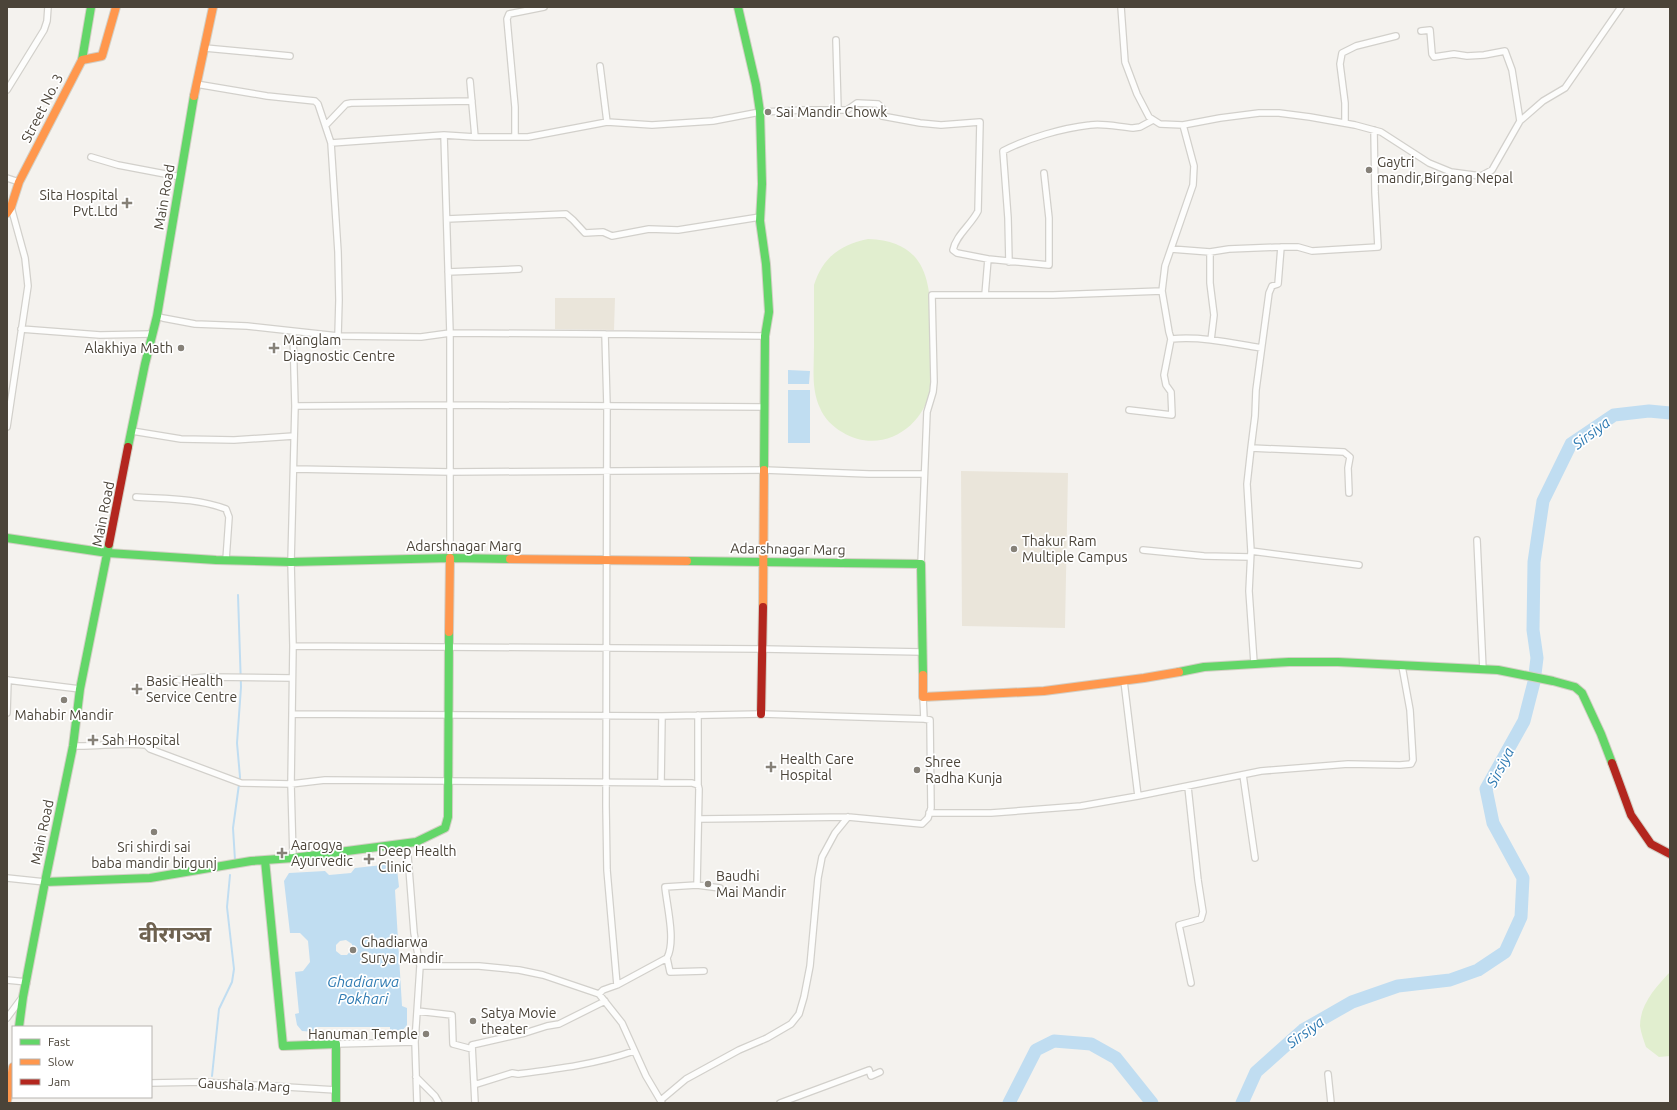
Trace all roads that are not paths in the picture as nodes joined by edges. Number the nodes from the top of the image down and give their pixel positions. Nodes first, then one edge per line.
1 (48, 7) edge
2 (91, 7) edge
3 (116, 7) edge
4 (213, 7) edge
5 (544, 7) edge
6 (738, 7) edge
7 (1121, 7) edge
8 (1620, 7) edge
9 (1421, 32) dead end
10 (1396, 36) dead end
11 (836, 40) dead end
12 (205, 48) junction
13 (290, 56) dead end
14 (82, 60) junction
15 (600, 66) dead end
16 (470, 80) dead end
17 (196, 84) junction
18 (7, 90) edge
19 (472, 101) junction
20 (838, 110) junction
21 (760, 112) junction
22 (1153, 120) junction
23 (1520, 121) junction
24 (607, 122) junction
25 (1345, 123) junction
26 (326, 125) junction
27 (1183, 125) junction
28 (1374, 130) junction
29 (444, 135) junction
30 (476, 137) junction
31 (515, 137) junction
32 (331, 143) junction
33 (92, 158) dead end
34 (1044, 173) dead end
35 (181, 177) junction
36 (7, 178) edge
37 (19, 182) junction
38 (9, 210) edge
39 (760, 217) junction
40 (446, 219) junction
41 (1281, 247) junction
42 (1171, 249) junction
43 (1210, 252) junction
44 (988, 259) junction
45 (1009, 262) junction
46 (519, 269) dead end
47 (448, 272) junction
48 (1162, 291) junction
49 (985, 295) junction
50 (157, 316) junction
51 (21, 329) junction
52 (293, 332) junction
53 (450, 333) junction
54 (152, 334) junction
55 (605, 334) junction
56 (338, 336) junction
57 (765, 336) junction
58 (1171, 339) junction
59 (1211, 340) junction
60 (1261, 348) junction
61 (450, 405) junction
62 (295, 406) junction
63 (608, 406) junction
64 (764, 407) junction
65 (1130, 410) dead end
66 (7, 426) edge
67 (132, 431) junction
68 (294, 436) junction
69 (1250, 448) junction
70 (294, 469) junction
71 (764, 470) junction
72 (607, 471) junction
73 (450, 472) junction
74 (924, 474) junction
75 (1349, 494) dead end
76 (136, 497) dead end
77 (7, 538) edge
78 (1477, 540) dead end
79 (1143, 550) dead end
80 (108, 553) junction
81 (1250, 554) junction
82 (450, 558) junction
83 (226, 560) junction
84 (606, 560) junction
85 (291, 562) junction
86 (764, 562) junction
87 (921, 564) junction
88 (1360, 565) dead end
89 (293, 646) junction
90 (450, 647) junction
91 (606, 648) junction
92 (763, 649) junction
93 (922, 652) junction
94 (1254, 663) junction
95 (1402, 666) junction
96 (1483, 670) junction
97 (292, 678) junction
98 (8, 680) edge
99 (166, 681) dead end
100 (1124, 681) junction
101 (80, 689) junction
102 (923, 697) junction
103 (7, 713) edge
104 (293, 714) junction
105 (449, 714) junction
106 (761, 714) junction
107 (605, 715) junction
108 (698, 715) junction
109 (662, 716) junction
110 (924, 719) junction
111 (73, 746) junction
112 (1243, 775) junction
113 (448, 781) junction
114 (606, 782) junction
115 (661, 783) junction
116 (291, 784) junction
117 (698, 785) junction
118 (1188, 787) junction
119 (1138, 796) junction
120 (929, 814) junction
121 (848, 817) junction
122 (699, 818) junction
123 (407, 843) junction
124 (1670, 854) edge
125 (293, 858) junction
126 (1255, 858) dead end
127 (265, 860) junction
128 (7, 878) edge
129 (45, 882) junction
130 (697, 885) junction
131 (720, 888) dead end
132 (667, 958) junction
133 (420, 966) junction
134 (704, 971) dead end
135 (7, 980) edge
136 (27, 982) junction
137 (1190, 983) dead end
138 (617, 985) junction
139 (599, 994) junction
140 (23, 997) junction
141 (605, 1001) junction
142 (417, 1011) junction
143 (7, 1018) edge
144 (19, 1026) edge
145 (415, 1042) junction
146 (336, 1044) junction
147 (472, 1049) junction
148 (634, 1051) junction
149 (880, 1072) dead end
150 (1328, 1074) dead end
151 (416, 1078) junction
152 (12, 1079) edge
153 (474, 1082) junction
154 (152, 1083) edge
155 (336, 1090) junction
156 (7, 1101) edge
157 (662, 1102) edge
158 (336, 1103) edge
159 (417, 1103) edge
160 (439, 1103) edge
161 (475, 1103) edge
162 (780, 1103) edge
163 (1331, 1103) edge

1 - 18 street
2 - 14 street, Street No. 3
3 - 14 street
4 - 12 street, Main Road
5 - 31 street
6 - 21 street
7 - 22 street
8 - 23 street
9 - 23 street
10 - 25 street
11 - 20 street
12 - 13 street
12 - 17 street, Main Road
14 - 37 street, Street No. 3
15 - 24 street
16 - 19 street
17 - 26 street
17 - 35 street, Main Road
19 - 26 street
19 - 30 street
20 - 21 street
20 - 44 street
21 - 24 street
21 - 39 street
22 - 27 street
22 - 45 street
23 - 28 street
24 - 31 street
25 - 27 street
25 - 28 street
26 - 32 street
27 - 42 street
28 - 41 street
29 - 30 street
29 - 32 street
29 - 40 street
30 - 31 street
32 - 56 street
33 - 35 street
34 - 45 street
35 - 50 street, Main Road
36 - 37 street
37 - 38 street, Street No. 3
38 - 51 street
39 - 40 street
39 - 57 street
40 - 47 street
41 - 43 street
41 - 60 street
42 - 43 street
42 - 48 street
43 - 59 street
44 - 45 street
44 - 49 street
46 - 47 street
47 - 53 street
48 - 49 street
48 - 58 street
49 - 74 street
50 - 52 street
50 - 54 street, Main Road
51 - 54 street
51 - 66 street
52 - 56 street
52 - 62 street
53 - 55 street
53 - 56 street
53 - 61 street
54 - 67 street, Main Road
55 - 57 street
55 - 63 street
57 - 64 street
58 - 59 street
58 - 65 street
59 - 60 street
60 - 69 street
61 - 62 street
61 - 63 street
61 - 73 street
62 - 68 street
63 - 64 street
63 - 72 street
64 - 71 street
67 - 68 street
67 - 80 street, Main Road
68 - 70 street
69 - 75 street
69 - 81 street
70 - 73 street
70 - 85 street
71 - 72 street
71 - 74 street
71 - 86 street
72 - 73 street
72 - 84 street
73 - 82 street
74 - 87 street
76 - 83 street
77 - 80 street, Adarshnagar Marg
78 - 96 street
79 - 81 street
80 - 83 street, Adarshnagar Marg
80 - 101 street, Main Road
81 - 88 street
81 - 94 street
82 - 84 street, Adarshnagar Marg
82 - 85 street, Adarshnagar Marg
82 - 90 street
83 - 85 street, Adarshnagar Marg
84 - 86 street, Adarshnagar Marg
84 - 91 street
85 - 89 street
86 - 87 street, Adarshnagar Marg
86 - 92 street
87 - 93 street
89 - 90 street
89 - 97 street
90 - 91 street
90 - 105 street
91 - 92 street
91 - 107 street
92 - 93 street
92 - 106 street
93 - 102 street
94 - 95 street
94 - 100 street
95 - 96 street
95 - 112 street
96 - 124 street
97 - 99 street
97 - 104 street
98 - 101 street
98 - 103 street
100 - 102 street
100 - 119 street
101 - 111 street, Main Road
102 - 110 street
104 - 105 street
104 - 116 street
105 - 107 street
105 - 113 street
106 - 108 street
106 - 110 street
107 - 109 street
107 - 114 street
108 - 109 street
108 - 117 street
109 - 115 street
110 - 120 street
111 - 116 street
111 - 129 street, Main Road
112 - 118 street
112 - 126 street
113 - 114 street
113 - 116 street
113 - 123 street
114 - 115 street
114 - 138 street
115 - 117 street
116 - 125 street
117 - 122 street
118 - 119 street
118 - 137 street
119 - 120 street
120 - 121 street
121 - 122 street
121 - 157 street
122 - 130 street
123 - 125 street
123 - 133 street
125 - 127 street
127 - 129 street
127 - 146 street
128 - 129 street
129 - 136 street, Main Road
130 - 131 street
130 - 132 street
132 - 134 street
132 - 138 street
133 - 139 street
133 - 142 street
135 - 136 street
136 - 140 street, Main Road
138 - 139 street
139 - 141 street
140 - 143 street
140 - 144 street, Main Road
141 - 147 street
141 - 148 street
142 - 145 street
142 - 147 street
145 - 146 street
145 - 151 street
146 - 155 street
147 - 153 street
148 - 153 street
148 - 157 street
149 - 162 street
150 - 163 street
151 - 159 street
151 - 160 street
152 - 156 street
153 - 161 street
154 - 155 street, Gaushala Marg
155 - 158 street

